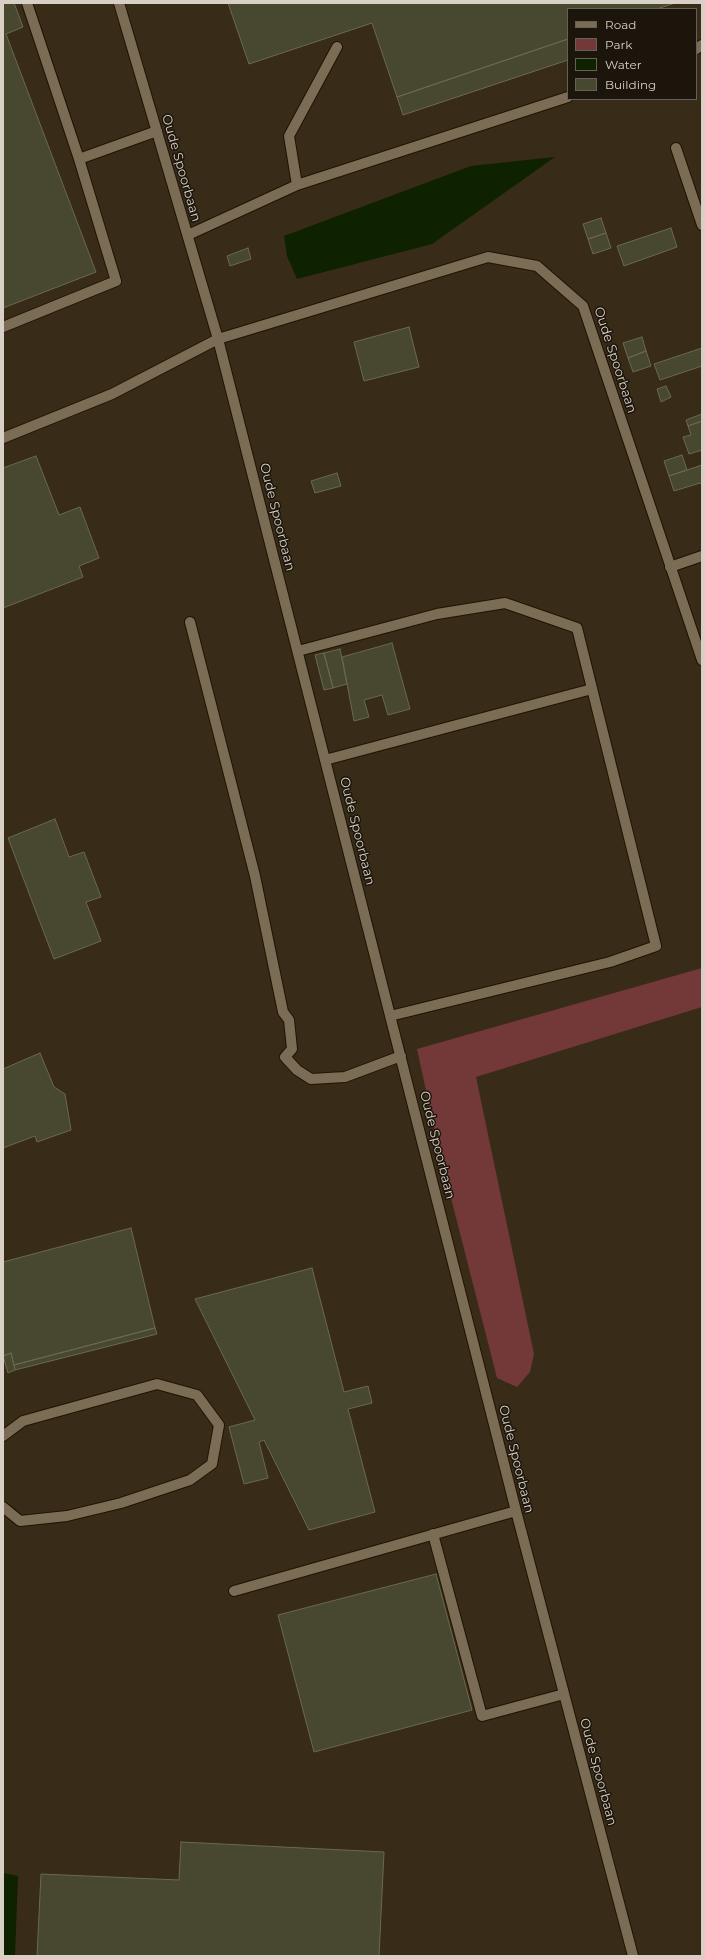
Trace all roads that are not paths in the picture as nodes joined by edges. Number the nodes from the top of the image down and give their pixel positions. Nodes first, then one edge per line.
1 (27, 3) edge
2 (120, 3) edge
3 (337, 47) dead end
4 (567, 97) edge
5 (157, 131) junction
6 (676, 148) dead end
7 (79, 159) junction
8 (297, 185) junction
9 (702, 225) edge
10 (188, 235) junction
11 (3, 327) edge
12 (218, 339) junction
13 (3, 438) edge
14 (702, 556) edge
15 (670, 568) junction
16 (190, 622) dead end
17 (298, 651) junction
18 (702, 660) edge
19 (592, 689) junction
20 (325, 760) junction
21 (390, 1016) junction
22 (401, 1056) junction
23 (3, 1436) edge
24 (3, 1507) edge
25 (516, 1511) junction
26 (433, 1534) junction
27 (234, 1591) dead end
28 (564, 1694) junction
29 (633, 1956) edge

1 - 7 street
2 - 5 street, Oude Spoorbaan
3 - 8 street
4 - 8 street
5 - 7 street
5 - 10 street, Oude Spoorbaan
6 - 9 street
7 - 11 street
8 - 10 street
10 - 12 street, Oude Spoorbaan
12 - 13 street
12 - 15 street, Oude Spoorbaan
12 - 17 street, Oude Spoorbaan
14 - 15 street
15 - 18 street, Oude Spoorbaan
16 - 22 street
17 - 19 street
17 - 20 street, Oude Spoorbaan
19 - 20 street
19 - 21 street
20 - 21 street, Oude Spoorbaan
21 - 22 street, Oude Spoorbaan
22 - 25 street, Oude Spoorbaan
23 - 24 street
25 - 26 street
25 - 28 street, Oude Spoorbaan
26 - 27 street
26 - 28 street
28 - 29 street, Oude Spoorbaan

